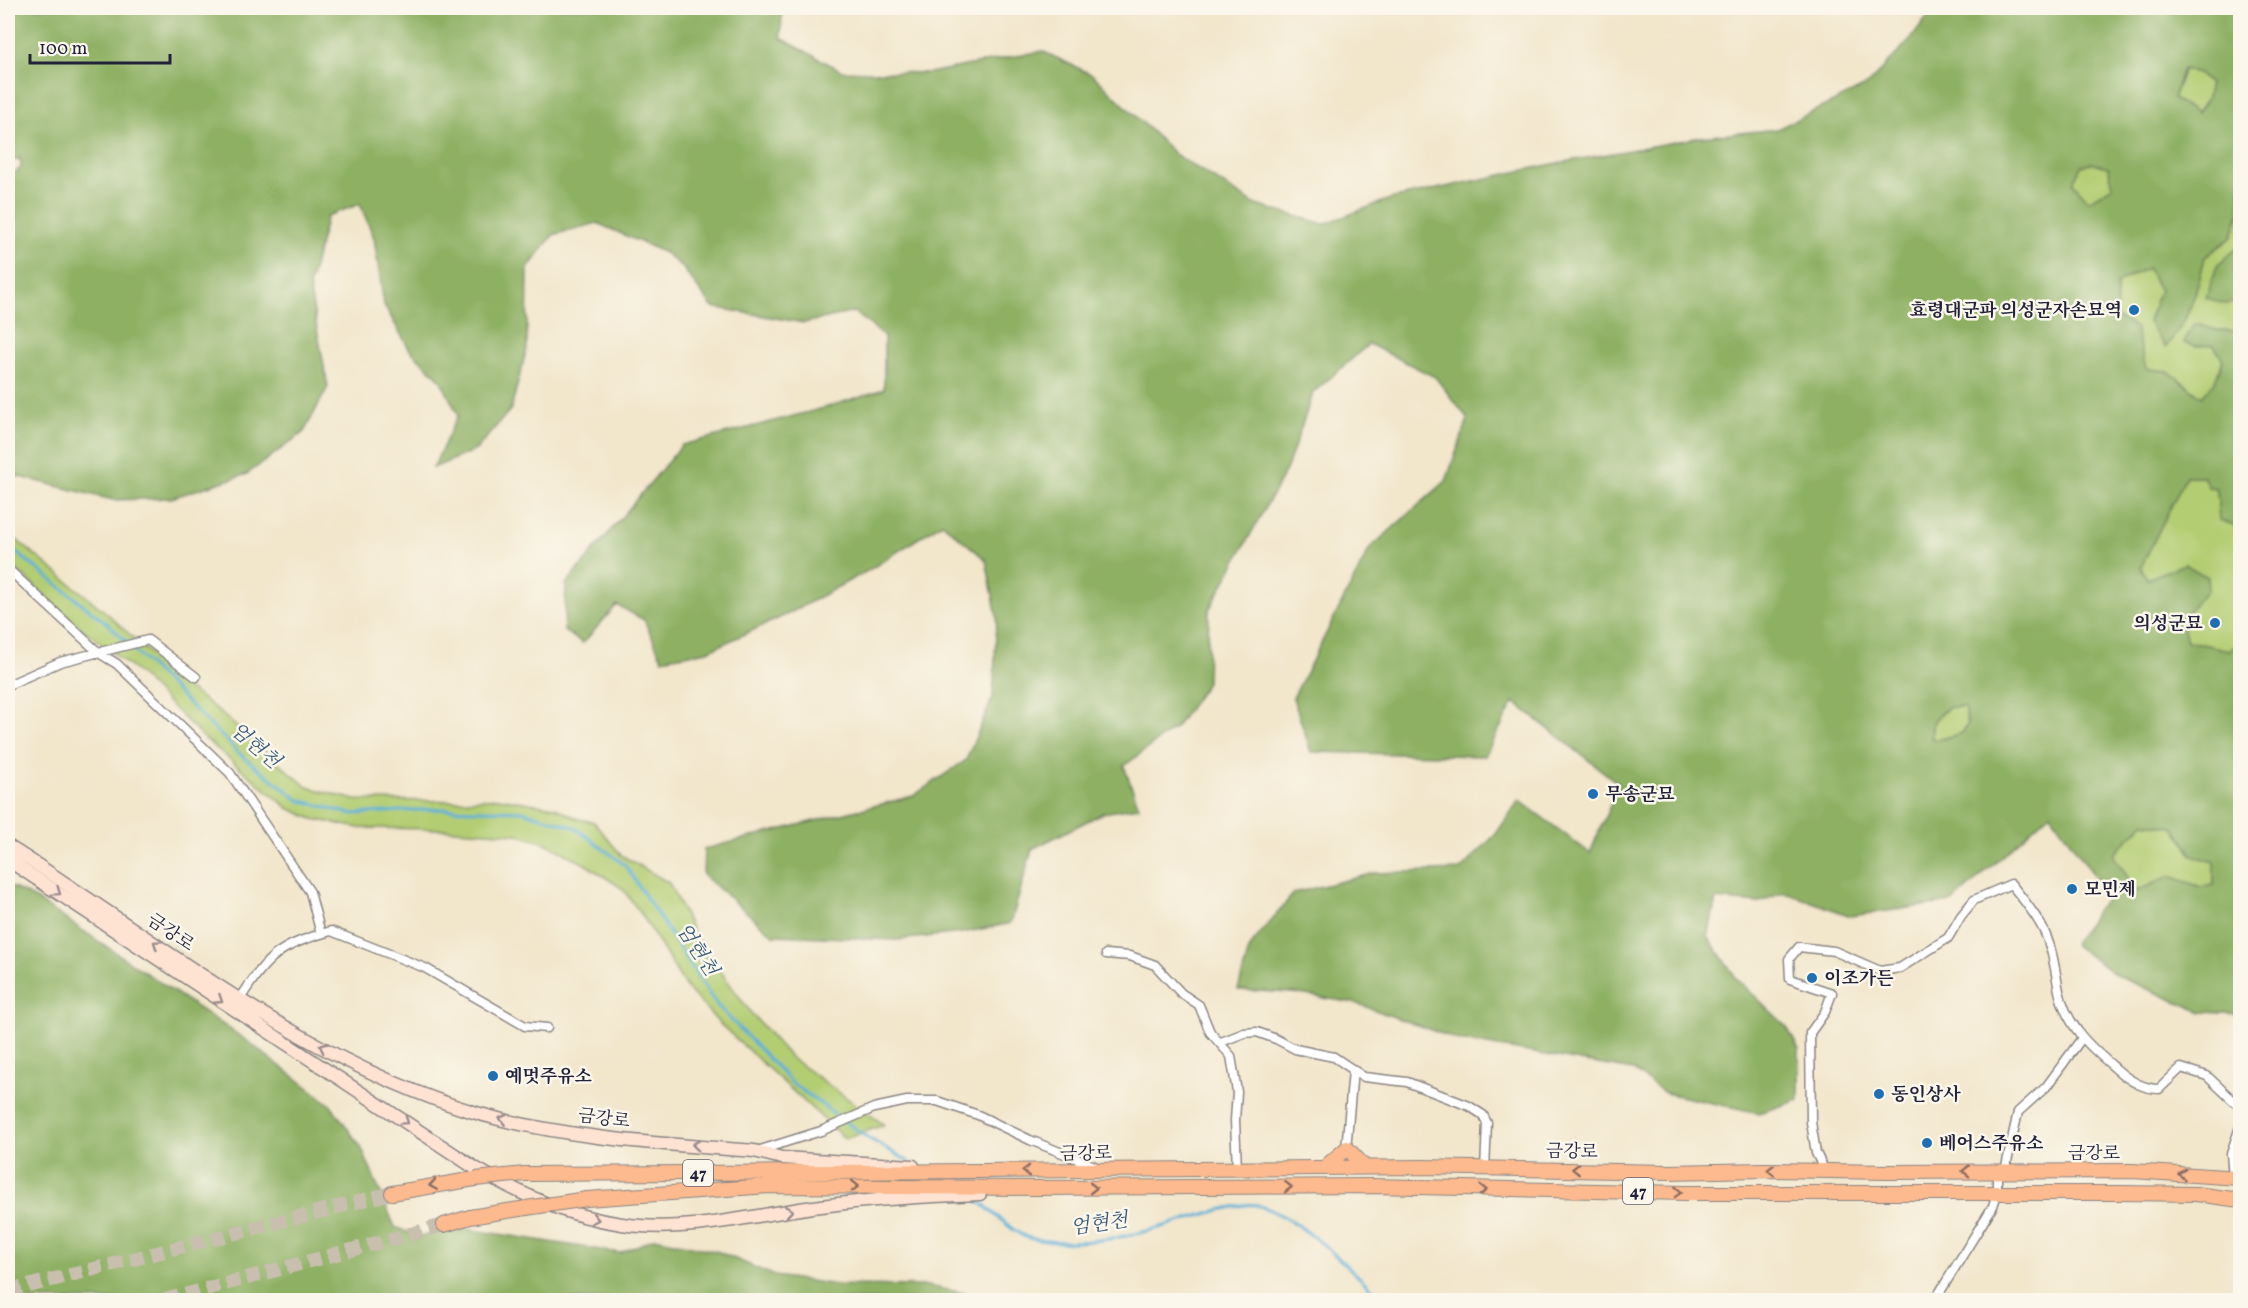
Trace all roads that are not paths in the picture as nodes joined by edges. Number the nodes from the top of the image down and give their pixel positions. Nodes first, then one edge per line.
1 (8, 569) edge
2 (99, 653) junction
3 (196, 677) dead end
4 (8, 685) edge
5 (8, 846) edge
6 (8, 860) edge
7 (321, 933) junction
8 (1106, 954) dead end
9 (240, 999) junction
10 (548, 1028) dead end
11 (2082, 1038) junction
12 (1221, 1042) junction
13 (1353, 1070) junction
14 (2241, 1107) edge
15 (2241, 1126) edge
16 (1347, 1148) junction
17 (754, 1151) junction
18 (1364, 1166) junction
19 (1342, 1167) junction
20 (866, 1168) junction
21 (1324, 1168) junction
22 (1237, 1169) junction
23 (1106, 1170) junction
24 (1485, 1170) junction
25 (1825, 1170) junction
26 (2001, 1171) junction
27 (2237, 1178) edge
28 (1341, 1188) junction
29 (908, 1192) junction
30 (392, 1193) tunnel mouth
31 (1997, 1194) junction
32 (2241, 1200) edge
33 (444, 1225) tunnel mouth
34 (1935, 1300) edge

1 - 2 street
2 - 3 street
2 - 4 street
2 - 7 street
9 -> 5 main road, 금강로
6 -> 29 main road, 금강로
7 - 9 street
7 - 10 street
8 - 12 street
17 -> 9 main road, 금강로
11 - 14 street
11 - 25 street
11 - 26 street
12 - 13 street
12 - 22 street
13 - 16 street
13 - 24 street
15 - 27 street
16 - 18 main road
16 - 19 street
16 - 21 main road
17 - 20 main road, 금강로
17 - 23 street
18 - 19 main road, 금강로 / 47
18 - 24 main road, 금강로 / 47
19 - 21 main road, 금강로 / 47
19 - 28 street
23 -> 20 main road, 금강로 / 47
20 -> 30 main road, 47, bridge
21 - 22 main road, 금강로 / 47
22 - 23 main road, 금강로 / 47
25 -> 24 main road, 금강로 / 47
26 -> 25 main road, 금강로 / 47
27 -> 26 main road, 금강로 / 47
26 - 31 street
29 -> 28 main road, 금강로 / 47
28 -> 31 main road, 금강로 / 47
33 -> 29 main road, 47, bridge
31 - 32 main road, 금강로 / 47
31 - 34 street

